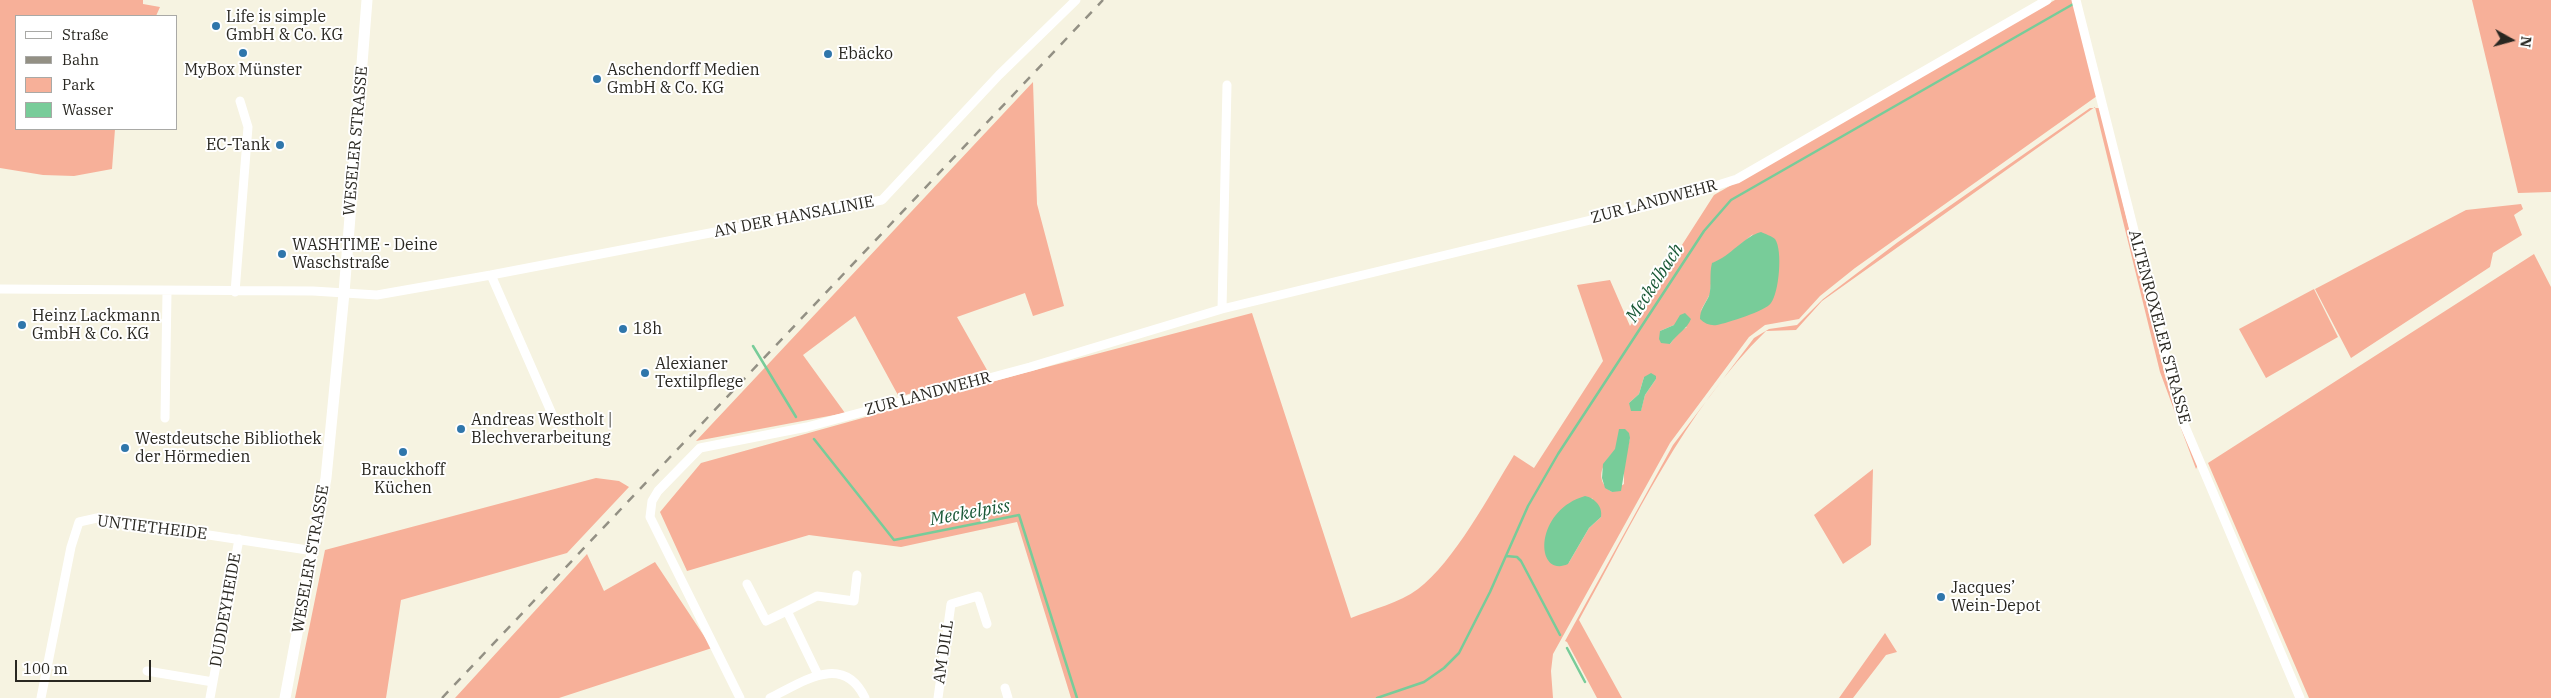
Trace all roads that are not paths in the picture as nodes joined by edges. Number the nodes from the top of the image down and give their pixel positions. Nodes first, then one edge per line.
1 (367, 0) edge
2 (1076, 0) edge
3 (2047, 0) edge
4 (2076, 0) edge
5 (1226, 85) dead end
6 (240, 101) dead end
7 (491, 275) junction
8 (0, 289) edge
9 (167, 292) junction
10 (235, 292) junction
11 (344, 293) junction
12 (1222, 309) junction
13 (165, 418) dead end
14 (556, 423) dead end
15 (239, 539) junction
16 (314, 551) junction
17 (858, 575) dead end
18 (748, 584) dead end
19 (788, 611) junction
20 (987, 624) dead end
21 (147, 671) dead end
22 (818, 675) junction
23 (213, 682) junction
24 (1005, 688) dead end
25 (41, 698) edge
26 (210, 698) edge
27 (285, 698) edge
28 (740, 698) edge
29 (770, 698) edge
30 (865, 698) edge
31 (938, 698) edge
32 (1008, 698) edge
33 (2300, 698) edge

1 - 11 main road, WESELER STRASSE
2 - 7 street, AN DER HANSALINIE
3 - 12 street, ZUR LANDWEHR
4 - 33 street, ALTENROXELER STRASSE
5 - 12 street
6 - 10 street
7 - 11 street, AN DER HANSALINIE
7 - 14 street
8 - 9 street, AN DER HANSALINIE
9 - 10 street, AN DER HANSALINIE
9 - 13 street
10 - 11 street, AN DER HANSALINIE
11 - 16 main road, WESELER STRASSE
12 - 28 street, ZUR LANDWEHR
15 - 16 street, UNTIETHEIDE
15 - 23 street, DUDDEYHEIDE
15 - 25 street, UNTIETHEIDE
16 - 27 main road, WESELER STRASSE
17 - 19 street
18 - 19 street
19 - 22 street
20 - 31 street, AM DILL
21 - 23 street, DUDDEYHEIDE
22 - 29 street
22 - 30 street
23 - 26 street, DUDDEYHEIDE
24 - 32 street

